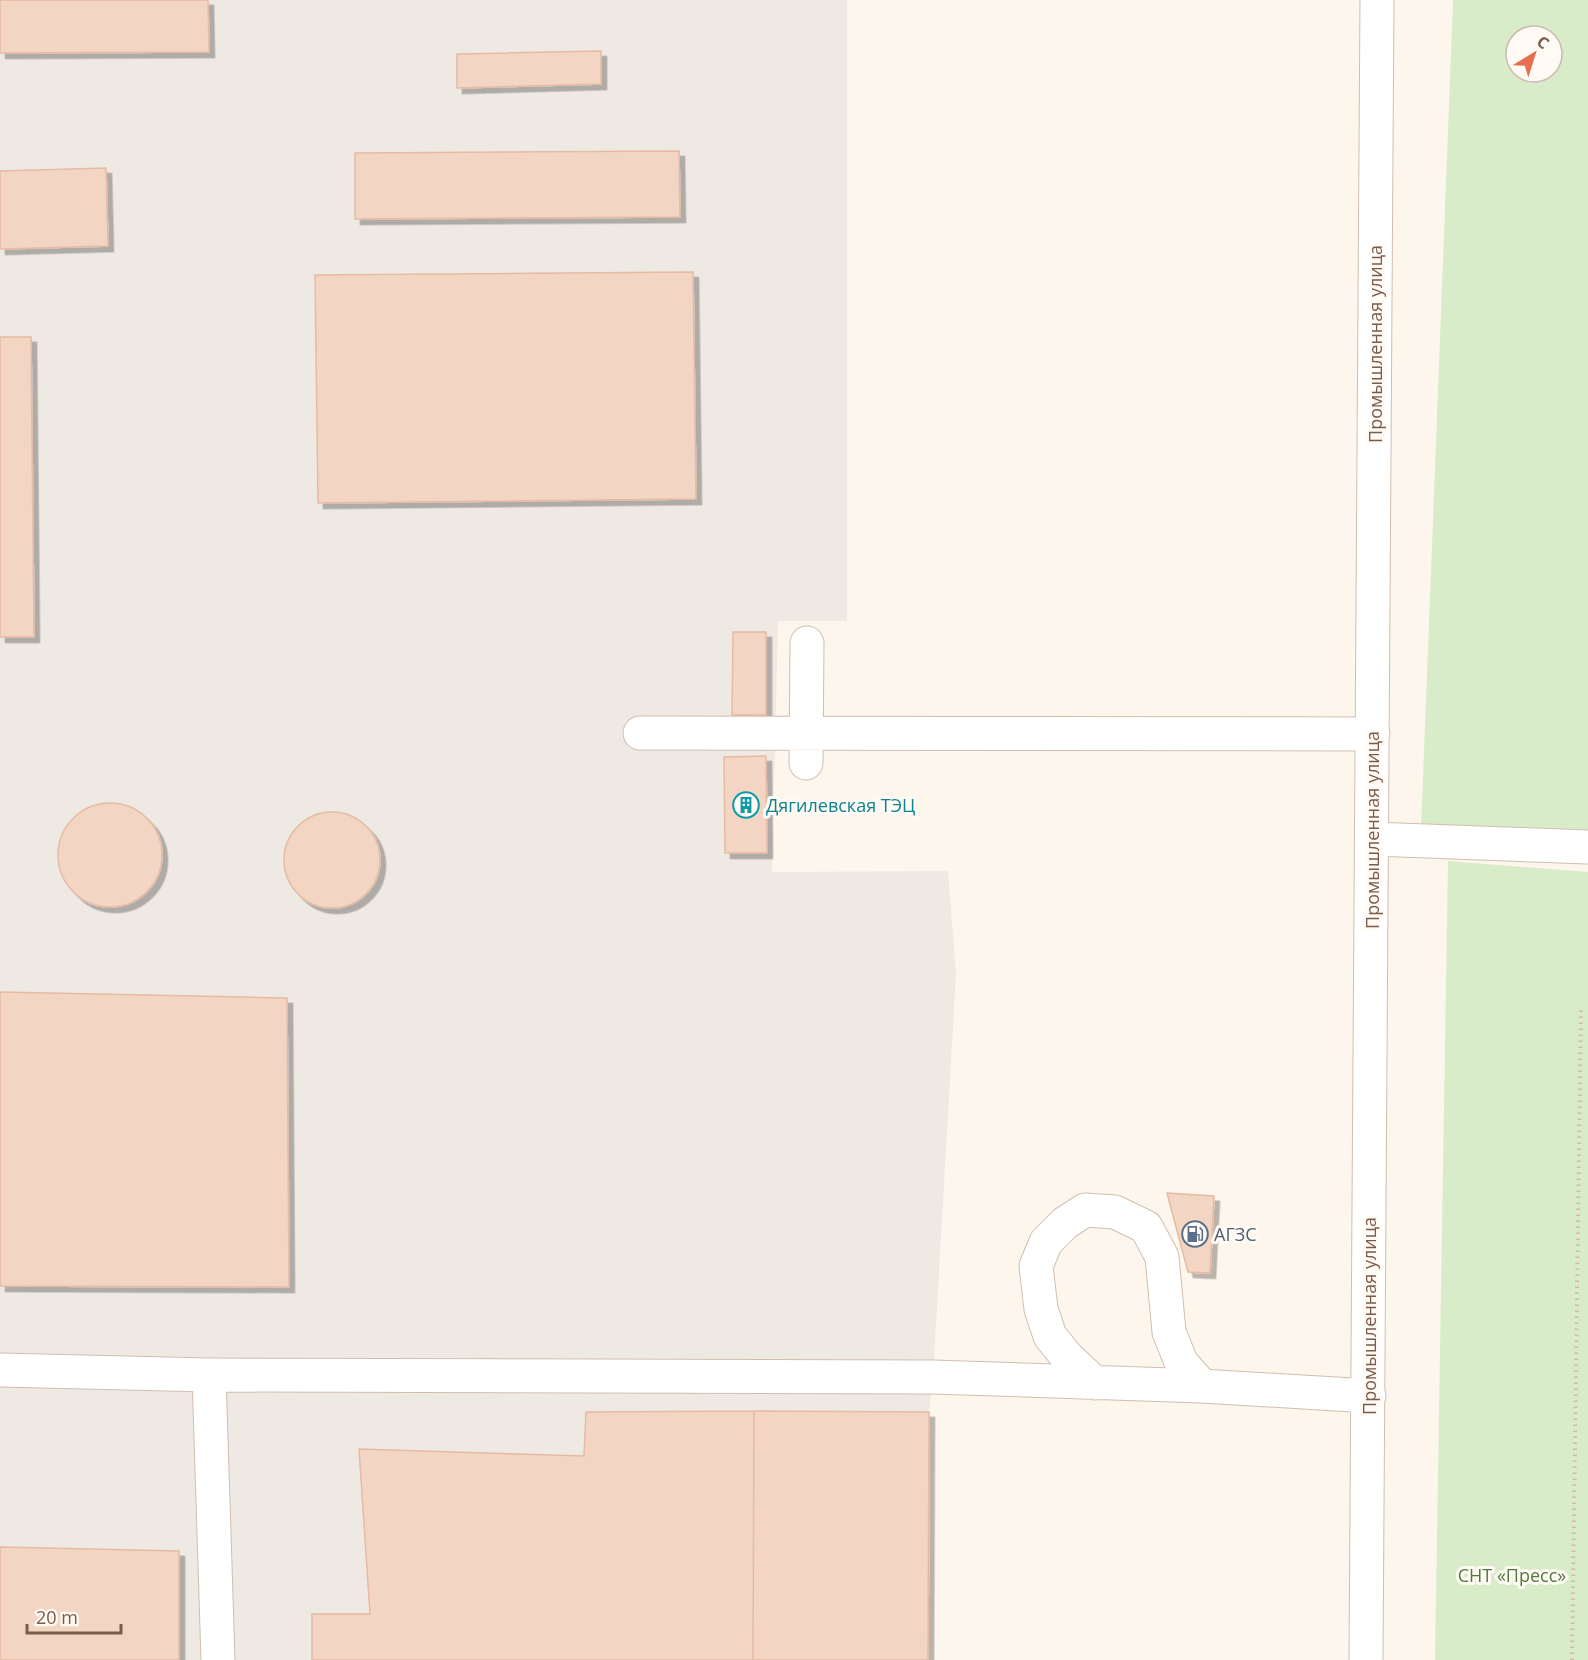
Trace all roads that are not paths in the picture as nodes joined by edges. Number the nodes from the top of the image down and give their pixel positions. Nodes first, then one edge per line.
1 (1377, 0) edge
2 (807, 643) dead end
3 (640, 733) dead end
4 (1373, 734) junction
5 (807, 748) junction
6 (1373, 839) junction
7 (1588, 847) edge
8 (0, 1370) edge
9 (209, 1375) junction
10 (1095, 1383) junction
11 (1202, 1386) junction
12 (1369, 1396) junction
13 (218, 1660) edge
14 (1366, 1660) edge

1 - 4 street, Промышленная улица
2 - 5 street
3 - 5 street
4 - 5 street
4 - 6 street, Промышленная улица
6 - 7 street
6 - 12 street, Промышленная улица
8 - 9 street
9 - 10 street
9 - 13 street
10 - 11 street
10 - 11 street
11 - 12 street
12 - 14 street, Промышленная улица

